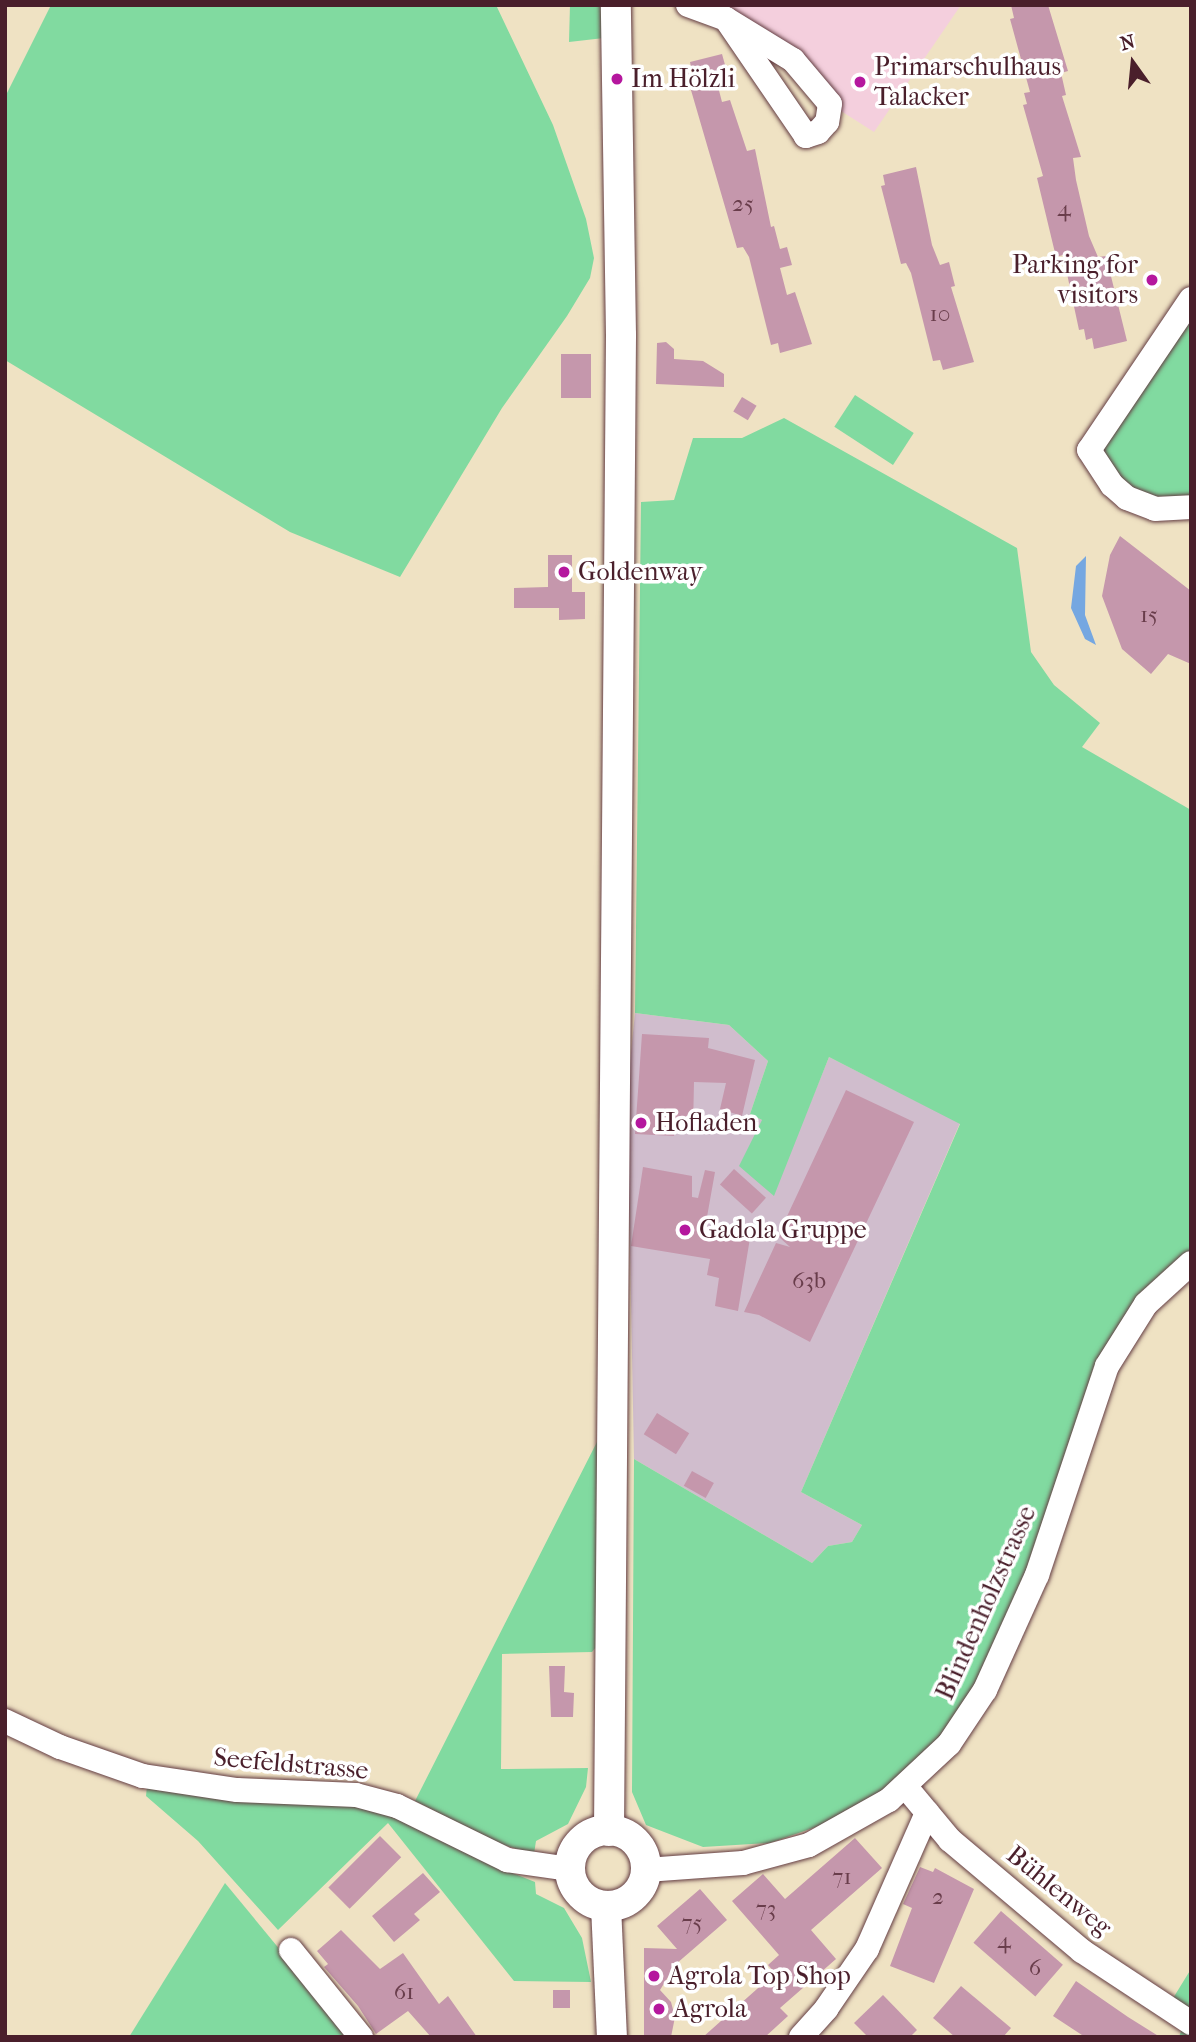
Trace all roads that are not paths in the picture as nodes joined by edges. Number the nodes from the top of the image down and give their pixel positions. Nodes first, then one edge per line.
1 (616, 5) edge
2 (688, 5) edge
3 (726, 19) junction
4 (1191, 299) edge
5 (1191, 507) edge
6 (1191, 1263) edge
7 (5, 1721) edge
8 (905, 1786) junction
9 (927, 1813) junction
10 (609, 1831) junction
11 (570, 1869) junction
12 (646, 1870) junction
13 (606, 1906) junction
14 (291, 1950) dead end
15 (1191, 2023) edge
16 (361, 2037) edge
17 (612, 2037) edge
18 (801, 2037) edge

1 - 10 main road
2 - 3 street
3 - 3 street
4 - 5 street
6 - 8 street, Blindenholzstrasse
7 - 11 street, Seefeldstrasse
8 - 9 street, Bühlenweg
8 - 12 street, Blindenholzstrasse
9 - 15 street, Bühlenweg
9 - 18 street
10 - 11 main road
10 - 12 main road
11 - 13 main road
12 - 13 main road
13 - 17 main road
14 - 16 street

